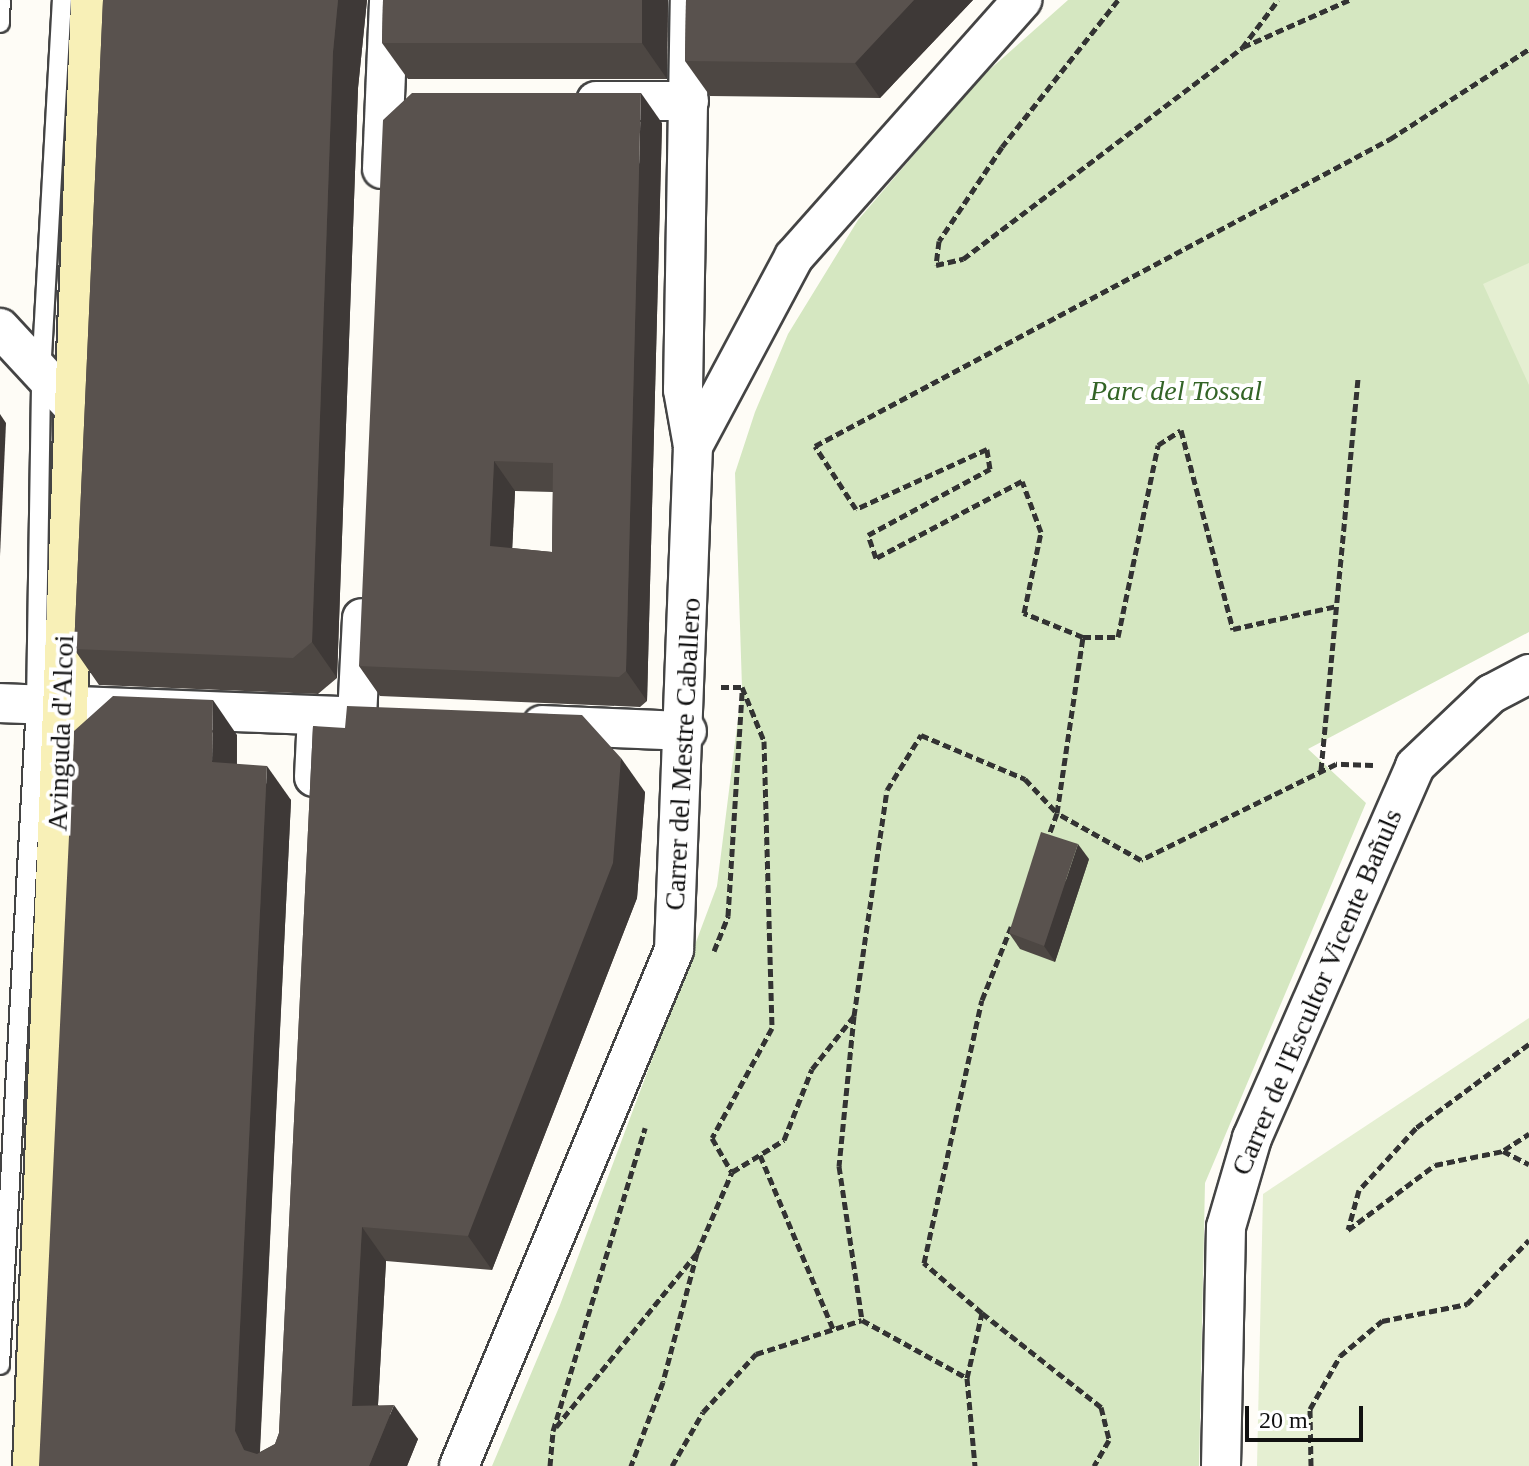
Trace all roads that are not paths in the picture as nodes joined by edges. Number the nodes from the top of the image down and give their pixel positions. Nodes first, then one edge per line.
1 (1, 0) edge
2 (62, 0) edge
3 (93, 0) edge
4 (389, 0) edge
5 (690, 0) edge
6 (1022, 0) edge
7 (0, 23) edge
8 (561, 101) edge
9 (689, 101) junction
10 (380, 212) edge
11 (0, 328) edge
12 (41, 374) junction
13 (76, 410) junction
14 (693, 446) junction
15 (364, 575) edge
16 (1529, 674) edge
17 (32, 704) edge
18 (317, 716) junction
19 (499, 723) edge
20 (687, 731) junction
21 (312, 811) edge
22 (0, 1365) edge
23 (35, 1466) edge
24 (459, 1466) edge
25 (1221, 1466) edge

1 - 7 lane
2 - 12 lane, Avinguda d'Alcoi
3 - 13 main road, Avinguda d'Alcoi
4 - 10 street
5 - 9 street, Carrer del Mestre Caballero
6 - 14 street
8 - 9 street
9 - 14 street, Carrer del Mestre Caballero
11 - 12 street
12 - 13 street
12 - 17 lane, Avinguda d'Alcoi
13 - 17 main road, Avinguda d'Alcoi
14 - 20 street, Carrer del Mestre Caballero
15 - 18 street
16 - 25 street, Carrer de l'Escultor Vicente Bañuls
17 - 18 street
17 - 22 lane, Avinguda d'Alcoi
17 - 23 main road, Avinguda d'Alcoi
18 - 21 street
19 - 20 street
20 - 24 street, Carrer del Mestre Caballero

